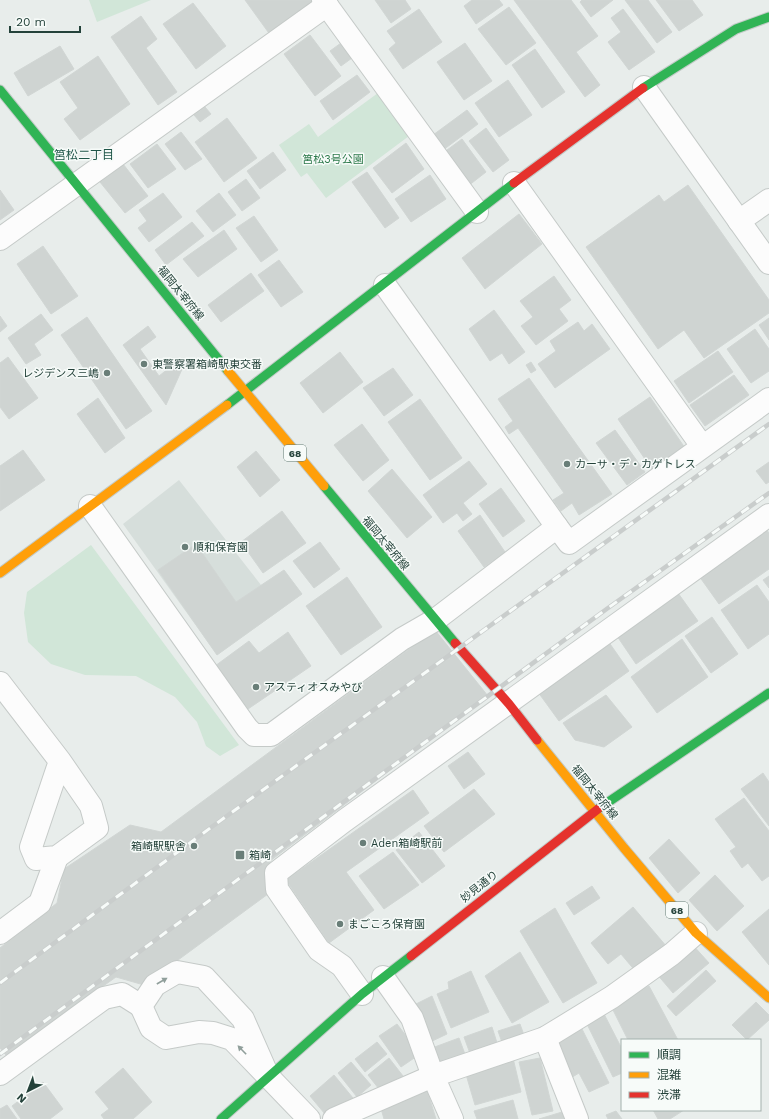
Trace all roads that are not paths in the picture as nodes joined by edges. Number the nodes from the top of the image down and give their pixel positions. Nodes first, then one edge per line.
1 (325, 2) edge
2 (769, 17) edge
3 (644, 87) junction
4 (0, 90) edge
5 (514, 183) junction
6 (77, 184) junction
7 (769, 200) edge
8 (477, 212) junction
9 (739, 221) junction
10 (0, 239) edge
11 (769, 264) edge
12 (385, 285) junction
13 (245, 392) junction
14 (769, 399) edge
15 (702, 446) junction
16 (90, 506) junction
17 (769, 515) edge
18 (557, 527) junction
19 (0, 573) edge
20 (435, 620) junction
21 (0, 683) edge
22 (769, 693) edge
23 (509, 704) junction
24 (60, 761) junction
25 (595, 811) junction
26 (57, 857) junction
27 (696, 932) junction
28 (0, 933) edge
29 (383, 977) junction
30 (362, 994) junction
31 (769, 998) edge
32 (141, 1006) junction
33 (545, 1038) junction
34 (0, 1074) edge
35 (433, 1076) junction
36 (269, 1078) junction
37 (221, 1119) edge
38 (308, 1119) edge
39 (334, 1119) edge
40 (452, 1119) edge
41 (576, 1119) edge

1 - 6 street
1 - 8 street
2 - 3 main road
3 - 5 main road
3 - 9 street
4 - 6 main road, 福岡太宰府線 / 68
5 - 8 main road
5 - 15 street
6 - 10 street
6 - 13 main road, 福岡太宰府線 / 68
7 - 9 street
8 - 12 main road
9 - 11 street
12 - 13 main road
12 - 18 street
13 - 16 main road
13 - 20 main road, 福岡太宰府線 / 68
14 - 15 street
15 - 18 street
16 - 19 main road
16 - 20 street
17 - 23 street
18 - 20 street
20 - 23 main road, 福岡太宰府線 / 68
21 - 24 street
22 - 25 main road, 妙見通り
23 - 25 main road, 福岡太宰府線 / 68
23 - 30 street
24 - 26 street
24 - 26 street
25 - 27 main road, 福岡太宰府線 / 68
25 - 29 main road, 妙見通り
26 - 28 street
27 - 31 main road, 福岡太宰府線 / 68
27 - 33 street
29 - 30 main road, 妙見通り
29 - 35 street
30 - 36 main road, 妙見通り
32 - 34 street
36 -> 32 street
32 -> 36 street
33 - 35 street
33 - 41 street
35 - 39 street
35 - 40 street
36 - 37 main road, 妙見通り
36 - 38 street

